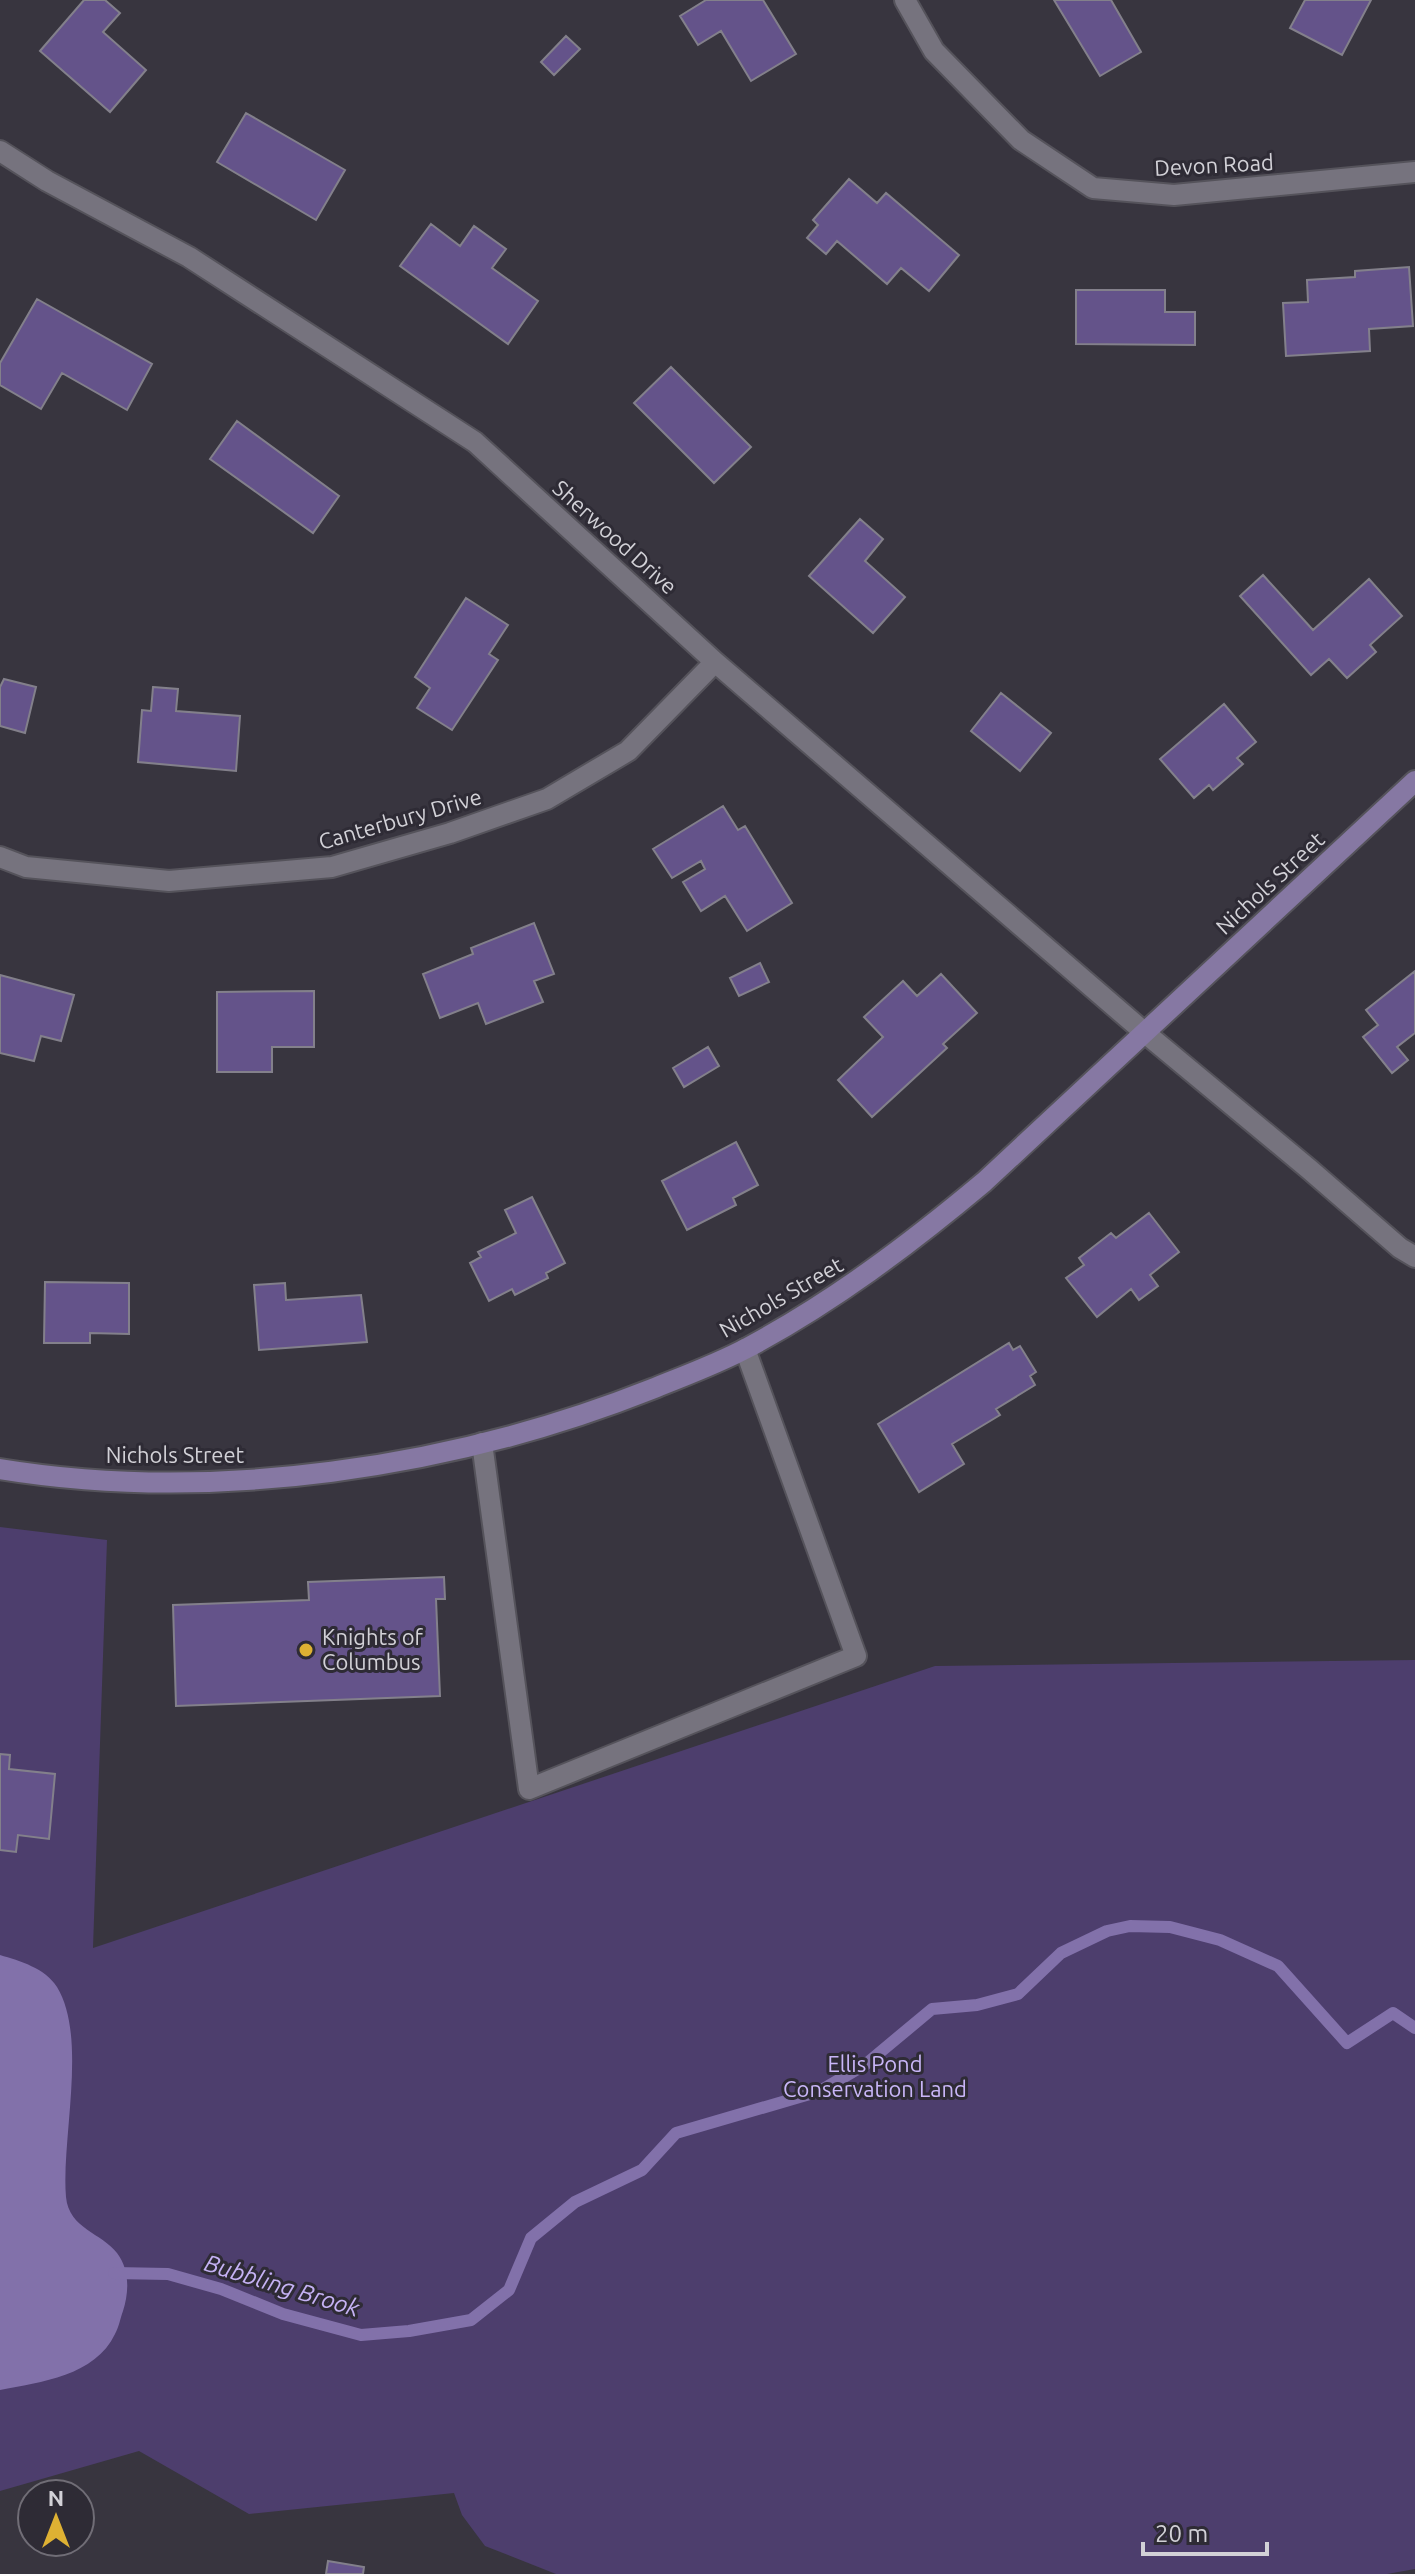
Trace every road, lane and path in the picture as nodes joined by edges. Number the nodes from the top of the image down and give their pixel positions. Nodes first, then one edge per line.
1 (905, 0) edge
2 (0, 151) edge
3 (1415, 172) edge
4 (715, 662) junction
5 (1415, 781) edge
6 (0, 857) edge
7 (1144, 1032) junction
8 (1415, 1257) edge
9 (745, 1349) junction
10 (482, 1443) junction
11 (0, 1469) edge

1 - 3 street, Devon Road
2 - 4 street, Sherwood Drive
4 - 6 street, Canterbury Drive
4 - 7 street, Sherwood Drive
5 - 7 main road, Nichols Street
7 - 8 street, Sherwood Drive
7 - 9 main road, Nichols Street
9 - 10 main road, Nichols Street
9 - 10 street
10 - 11 main road, Nichols Street

